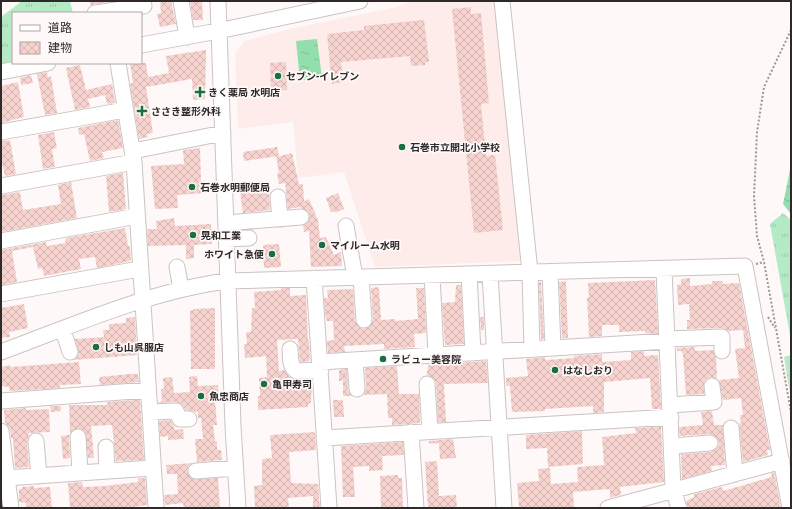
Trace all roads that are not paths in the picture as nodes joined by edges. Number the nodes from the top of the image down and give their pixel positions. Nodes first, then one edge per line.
1 (143, 1) edge
2 (181, 1) edge
3 (218, 1) edge
4 (360, 1) edge
5 (502, 1) edge
6 (104, 8) edge
7 (218, 31) junction
8 (186, 37) junction
9 (142, 46) edge
10 (43, 64) edge
11 (118, 64) edge
12 (1, 72) edge
13 (125, 110) junction
14 (1, 132) edge
15 (223, 133) junction
16 (133, 156) junction
17 (1, 186) edge
18 (278, 197) dead end
19 (137, 216) junction
20 (301, 217) dead end
21 (280, 219) junction
22 (226, 223) junction
23 (346, 226) dead end
24 (249, 238) dead end
25 (226, 239) junction
26 (1, 241) edge
27 (177, 267) dead end
28 (139, 269) junction
29 (664, 270) junction
30 (530, 272) junction
31 (550, 272) junction
32 (469, 274) junction
33 (490, 274) junction
34 (432, 275) junction
35 (358, 277) junction
36 (314, 278) junction
37 (227, 281) junction
38 (180, 289) junction
39 (1, 294) edge
40 (143, 301) junction
41 (364, 320) dead end
42 (63, 330) junction
43 (668, 340) junction
44 (553, 348) junction
45 (290, 349) dead end
46 (532, 349) junction
47 (722, 351) dead end
48 (1, 352) edge
49 (70, 352) dead end
50 (494, 352) junction
51 (474, 353) junction
52 (436, 355) junction
53 (355, 360) junction
54 (320, 366) junction
55 (427, 384) dead end
56 (712, 386) dead end
57 (357, 389) dead end
58 (148, 390) junction
59 (1, 401) edge
60 (671, 411) junction
61 (150, 412) junction
62 (189, 419) dead end
63 (498, 426) junction
64 (731, 428) dead end
65 (1, 431) edge
66 (430, 431) junction
67 (411, 432) junction
68 (78, 437) dead end
69 (324, 438) junction
70 (36, 441) dead end
71 (710, 443) dead end
72 (672, 446) junction
73 (106, 447) dead end
74 (782, 462) junction
75 (152, 468) junction
76 (234, 468) junction
77 (107, 471) junction
78 (196, 471) dead end
79 (80, 473) junction
80 (735, 474) junction
81 (38, 476) junction
82 (6, 478) junction
83 (674, 489) junction
84 (11, 508) edge
85 (156, 508) edge
86 (238, 508) edge
87 (329, 508) edge
88 (416, 508) edge
89 (504, 508) edge
90 (608, 508) edge
91 (679, 508) edge
92 (790, 508) edge

1 - 6 street
2 - 8 street
3 - 7 street
4 - 7 street
5 - 30 street
7 - 8 street
7 - 15 street
8 - 9 street
10 - 12 street
11 - 13 street
13 - 14 street
13 - 16 street
15 - 16 street
15 - 22 street
16 - 17 street
16 - 19 street
18 - 21 street
19 - 26 street
19 - 28 street
20 - 21 street
21 - 22 street
22 - 25 street
23 - 35 street
24 - 25 street
25 - 37 street
27 - 38 street
28 - 39 street
28 - 40 street
29 - 31 street
29 - 43 street
29 - 74 street
30 - 31 street
30 - 33 street
30 - 46 street
31 - 44 street
32 - 33 street
32 - 34 street
32 - 51 street
33 - 50 street
34 - 35 street
34 - 52 street
35 - 36 street
35 - 41 street
36 - 37 street
36 - 54 street
37 - 38 street
37 - 76 street
38 - 40 street
40 - 42 street
40 - 58 street
42 - 48 street
42 - 49 street
43 - 44 street
43 - 47 street
43 - 60 street
44 - 46 street
45 - 54 street
46 - 50 street
50 - 51 street
50 - 63 street
51 - 52 street
52 - 53 street
53 - 54 street
53 - 57 street
54 - 69 street
55 - 66 street
56 - 60 street
58 - 59 street
58 - 61 street
60 - 63 street
60 - 72 street
61 - 62 street
61 - 75 street
63 - 66 street
63 - 89 street
64 - 80 street
65 - 82 street
66 - 67 street
67 - 69 street
67 - 88 street
68 - 79 street
69 - 87 street
70 - 81 street
71 - 72 street
72 - 83 street
73 - 77 street
74 - 80 street
74 - 92 street
75 - 77 street
75 - 85 street
76 - 78 street
76 - 86 street
77 - 79 street
79 - 81 street
80 - 83 street
81 - 82 street
82 - 84 street
83 - 90 street
83 - 91 street

